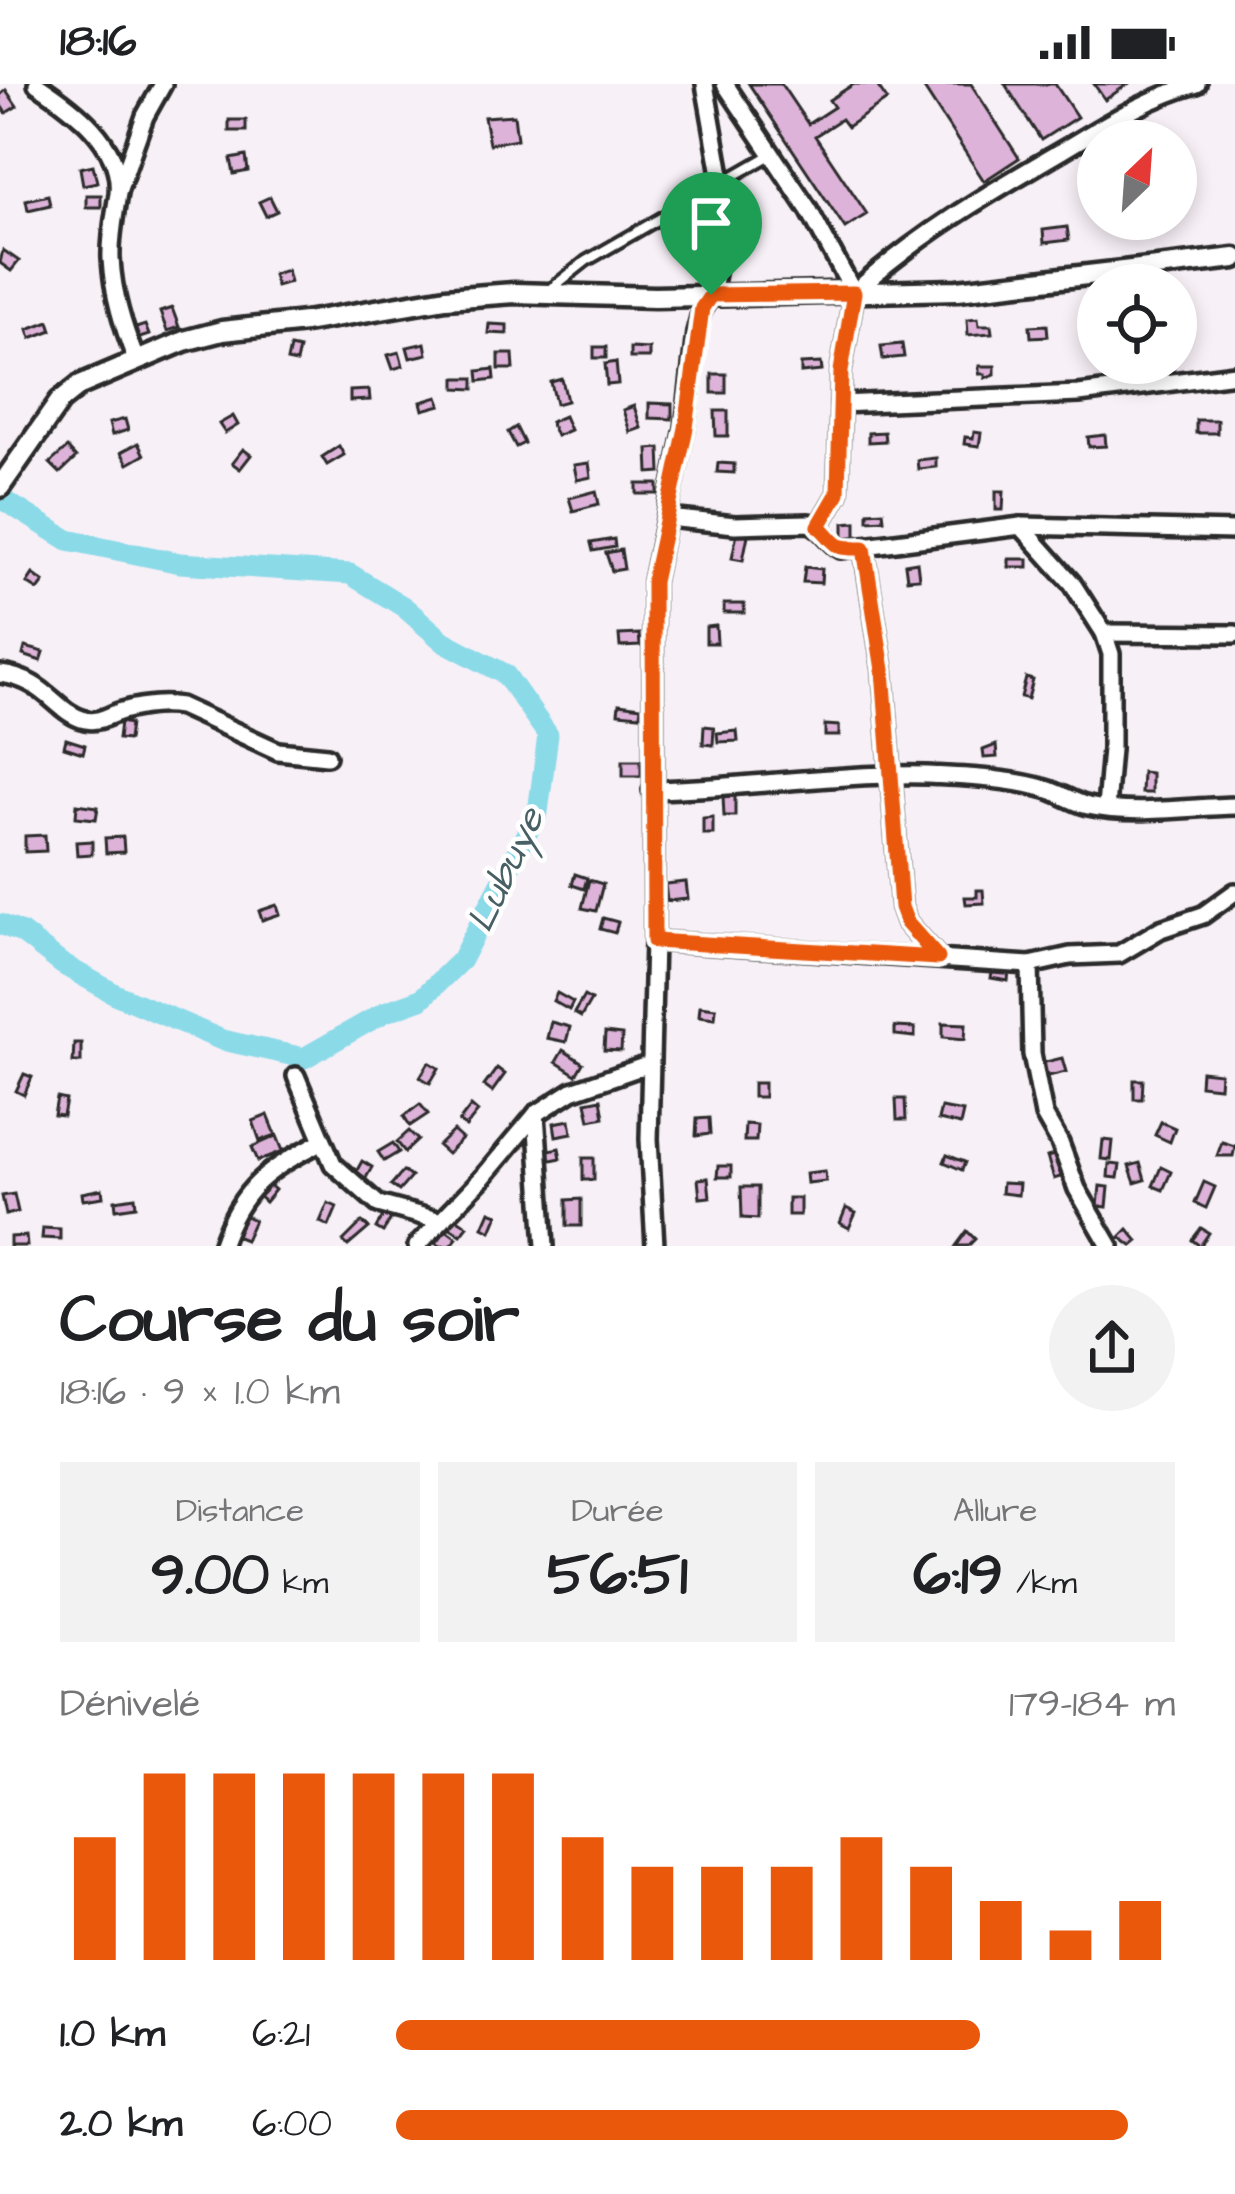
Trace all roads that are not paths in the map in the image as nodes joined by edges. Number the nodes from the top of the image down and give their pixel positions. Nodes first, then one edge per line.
1 (37, 84) edge
2 (163, 84) edge
3 (706, 84) edge
4 (724, 84) edge
5 (1197, 84) edge
6 (774, 153) junction
7 (722, 180) junction
8 (119, 189) junction
9 (1230, 256) edge
10 (546, 293) junction
11 (854, 293) junction
12 (711, 295) junction
13 (136, 360) junction
14 (1235, 374) edge
15 (840, 404) junction
16 (0, 488) edge
17 (668, 518) junction
18 (819, 526) junction
19 (1021, 526) junction
20 (1235, 531) edge
21 (864, 548) junction
22 (1103, 633) junction
23 (1235, 634) edge
24 (0, 674) edge
25 (327, 756) dead end
26 (892, 776) junction
27 (652, 790) junction
28 (1235, 806) edge
29 (1106, 808) junction
30 (1235, 892) edge
31 (654, 941) junction
32 (938, 958) junction
33 (1030, 965) junction
34 (650, 1064) junction
35 (296, 1076) dead end
36 (536, 1114) junction
37 (323, 1142) junction
38 (441, 1221) junction
39 (221, 1246) edge
40 (417, 1246) edge
41 (545, 1246) edge
42 (655, 1246) edge
43 (1110, 1246) edge

1 - 8 street
2 - 8 street
3 - 7 street
4 - 6 street
5 - 11 street
6 - 7 lane
6 - 11 street
7 - 10 lane
7 - 12 street
8 - 13 street
9 - 11 street
10 - 12 street
10 - 13 street
11 - 12 street
11 - 15 street
12 - 17 street
13 - 16 street
14 - 15 street
15 - 18 street
17 - 18 street
17 - 27 street
18 - 21 street
19 - 20 street
19 - 21 street
19 - 22 street
21 - 26 street
22 - 23 street
22 - 29 street
24 - 25 street
26 - 27 street
26 - 29 street
26 - 32 street
27 - 31 street
28 - 29 street
30 - 33 street
31 - 32 street
31 - 34 street
32 - 33 street
33 - 43 street
34 - 36 street
34 - 42 street
35 - 37 street
36 - 38 street
36 - 41 street
37 - 38 street
37 - 39 street
38 - 40 street

